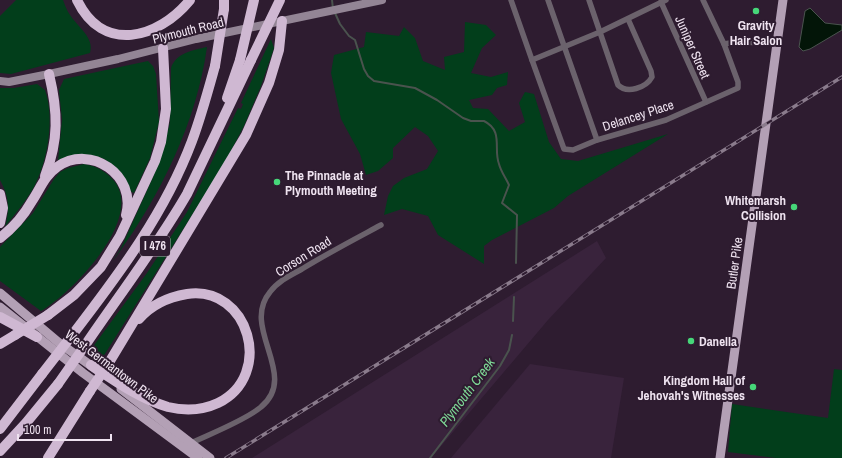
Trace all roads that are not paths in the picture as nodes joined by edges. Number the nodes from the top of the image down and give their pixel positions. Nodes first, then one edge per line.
1 (77, 0) edge
2 (190, 0) edge
3 (254, 0) edge
4 (280, 0) edge
5 (382, 0) edge
6 (511, 0) edge
7 (548, 0) edge
8 (589, 0) edge
9 (703, 0) edge
10 (783, 0) edge
11 (664, 1) edge
12 (224, 4) edge
13 (628, 19) junction
14 (282, 21) junction
15 (600, 32) junction
16 (777, 43) junction
17 (724, 44) junction
18 (566, 47) junction
19 (163, 48) junction
20 (532, 60) junction
21 (49, 74) junction
22 (0, 81) edge
23 (706, 102) junction
24 (213, 140) junction
25 (597, 140) junction
26 (41, 186) junction
27 (0, 194) edge
28 (0, 223) edge
29 (382, 225) dead end
30 (120, 236) junction
31 (0, 238) edge
32 (0, 293) edge
33 (0, 307) edge
34 (0, 317) edge
35 (36, 337) junction
36 (124, 338) junction
37 (0, 344) edge
38 (91, 365) junction
39 (0, 429) edge
40 (191, 443) junction
41 (0, 451) edge
42 (48, 458) edge
43 (198, 458) edge
44 (210, 458) edge
45 (720, 458) edge

1 - 2 highway
3 - 24 highway, I 476, bridge
4 - 24 highway, bridge
5 - 14 main road, Plymouth Road
6 - 20 street, Delancey Place
7 - 18 street
8 - 15 street
9 - 17 street, Delancey Place
10 - 16 main road, Butler Pike
11 - 13 street
11 - 23 street, Juniper Street
12 - 39 highway, I 476, bridge
13 - 15 street
13 - 15 street
14 - 19 main road, Plymouth Road
14 - 36 highway
15 - 18 street
16 - 17 street
16 - 45 main road, Butler Pike
17 - 23 street, Delancey Place
18 - 20 street
18 - 25 street
19 - 21 main road, Plymouth Road
19 - 30 highway
20 - 25 street, Delancey Place
21 - 22 main road, Plymouth Road
21 - 26 highway
23 - 25 street, Delancey Place
24 - 41 highway, I 476, bridge
26 - 30 highway
26 - 31 highway
27 - 28 highway
29 - 40 street, Corson Road
30 - 37 highway, bridge
32 - 38 main road, West Germantown Pike
33 - 35 main road, West Germantown Pike
34 - 35 highway
35 - 43 main road, West Germantown Pike
36 - 38 highway
36 - 42 highway, bridge
38 - 40 main road, West Germantown Pike
40 - 44 main road, West Germantown Pike

